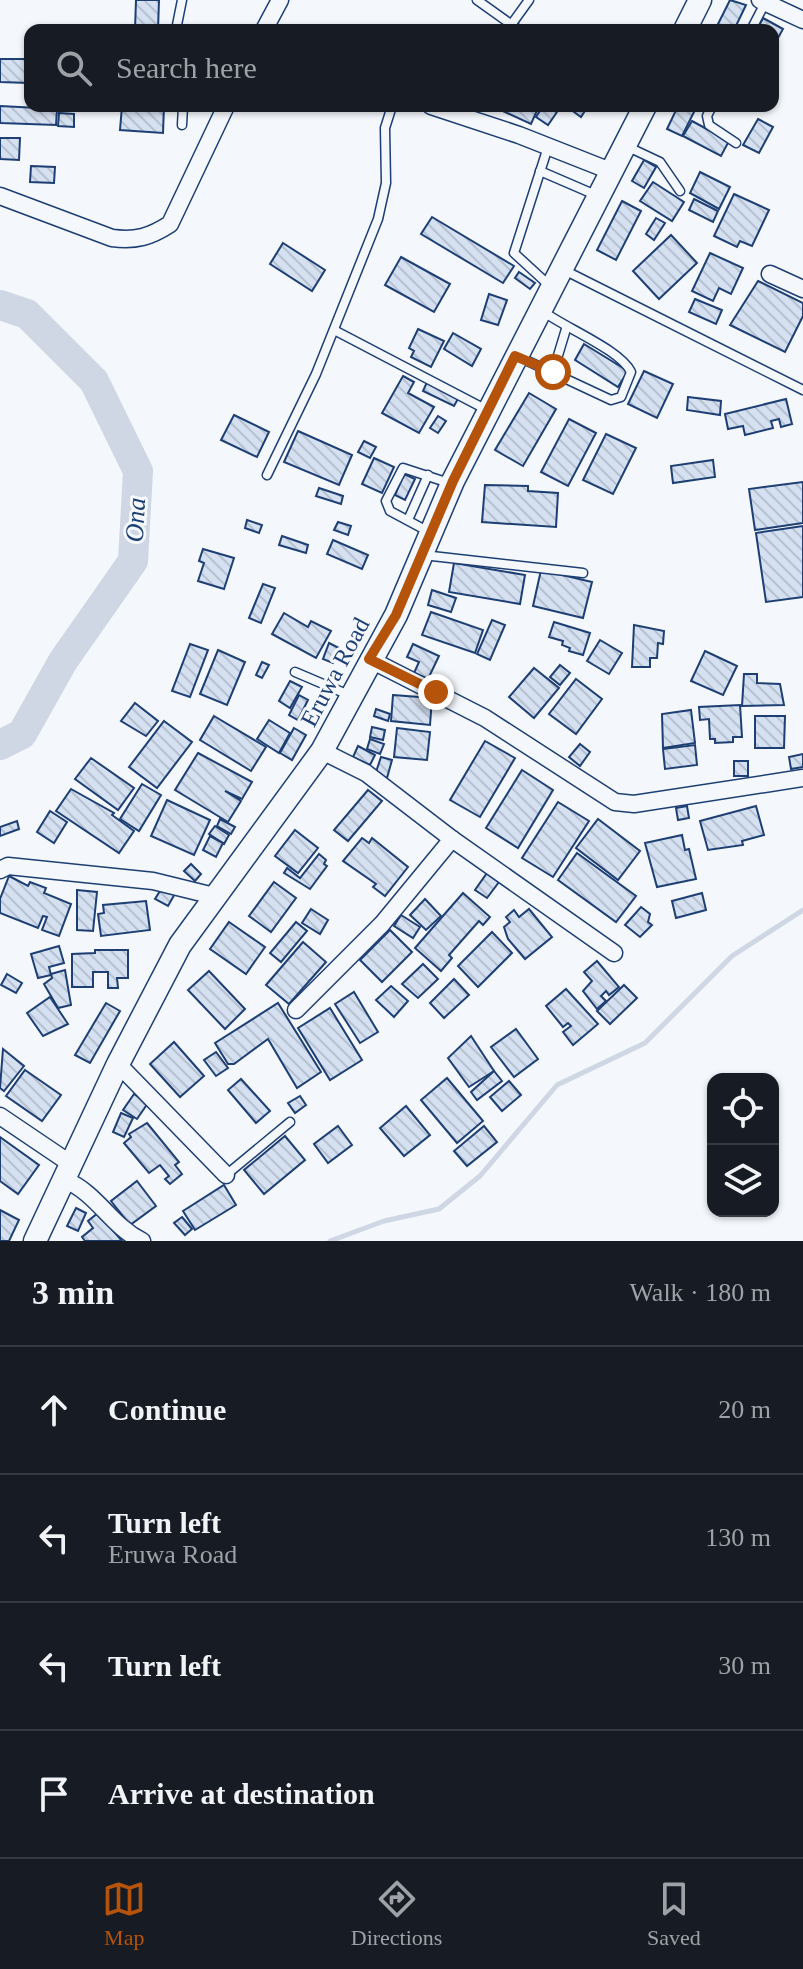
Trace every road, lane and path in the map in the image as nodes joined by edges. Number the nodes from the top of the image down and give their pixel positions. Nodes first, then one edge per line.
1 (182, 0) edge
2 (280, 0) edge
3 (477, 0) edge
4 (529, 0) edge
5 (700, 0) edge
6 (763, 1) edge
7 (803, 20) edge
8 (177, 24) edge
9 (267, 24) edge
10 (510, 24) edge
11 (517, 24) edge
12 (688, 24) edge
13 (753, 24) edge
14 (183, 112) edge
15 (223, 112) edge
16 (390, 112) edge
17 (448, 112) edge
18 (642, 112) edge
19 (709, 112) edge
20 (182, 125) dead end
21 (736, 143) dead end
22 (625, 146) junction
23 (548, 147) junction
24 (540, 171) junction
25 (613, 172) junction
26 (680, 191) dead end
27 (0, 196) edge
28 (600, 197) junction
29 (770, 274) dead end
30 (557, 278) junction
31 (803, 289) edge
32 (540, 309) junction
33 (566, 329) junction
34 (334, 330) junction
35 (515, 356) junction
36 (553, 372) junction
37 (803, 390) edge
38 (489, 411) junction
39 (267, 475) dead end
40 (428, 475) junction
41 (452, 484) junction
42 (408, 520) junction
43 (431, 533) junction
44 (422, 555) junction
45 (583, 573) dead end
46 (369, 659) junction
47 (295, 672) dead end
48 (350, 695) junction
49 (322, 751) junction
50 (803, 778) edge
51 (452, 839) junction
52 (0, 870) edge
53 (214, 896) junction
54 (614, 953) dead end
55 (296, 1010) dead end
56 (118, 1064) junction
57 (0, 1116) edge
58 (290, 1122) dead end
59 (68, 1172) junction
60 (226, 1175) joint
61 (35, 1241) edge
62 (142, 1241) edge

1 - 8 lane
2 - 9 street
3 - 10 lane
4 - 11 lane
5 - 12 main road
6 - 7 street
6 - 13 lane
14 - 20 lane
15 - 27 street
16 - 34 lane
17 - 23 street
18 - 22 main road, Eruwa Road
19 - 21 lane
22 - 25 main road, Eruwa Road
22 - 26 lane
23 - 24 lane
23 - 25 street
24 - 28 lane
24 - 30 lane
25 - 28 main road, Eruwa Road
28 - 30 main road, Eruwa Road
29 - 31 street
30 - 32 main road, Eruwa Road
30 - 37 lane
32 - 33 lane
32 - 35 main road, Eruwa Road
33 - 36 lane
33 - 36 lane
34 - 38 lane
34 - 39 lane
35 - 36 lane
35 - 38 main road, Eruwa Road
38 - 41 main road, Eruwa Road
40 - 41 lane
40 - 42 lane
40 - 42 lane
41 - 43 main road, Eruwa Road
42 - 43 lane
43 - 44 main road, Eruwa Road
44 - 45 lane
44 - 46 main road, Eruwa Road
46 - 48 main road, Eruwa Road
46 - 50 street
47 - 48 lane
48 - 49 main road, Eruwa Road
49 - 51 street
49 - 53 main road, Eruwa Road
51 - 54 street
51 - 55 street
52 - 53 street
53 - 56 main road, Eruwa Road
56 - 59 main road, Eruwa Road
56 - 60 street
57 - 59 street
58 - 60 lane
59 - 61 main road, Eruwa Road
59 - 62 street

